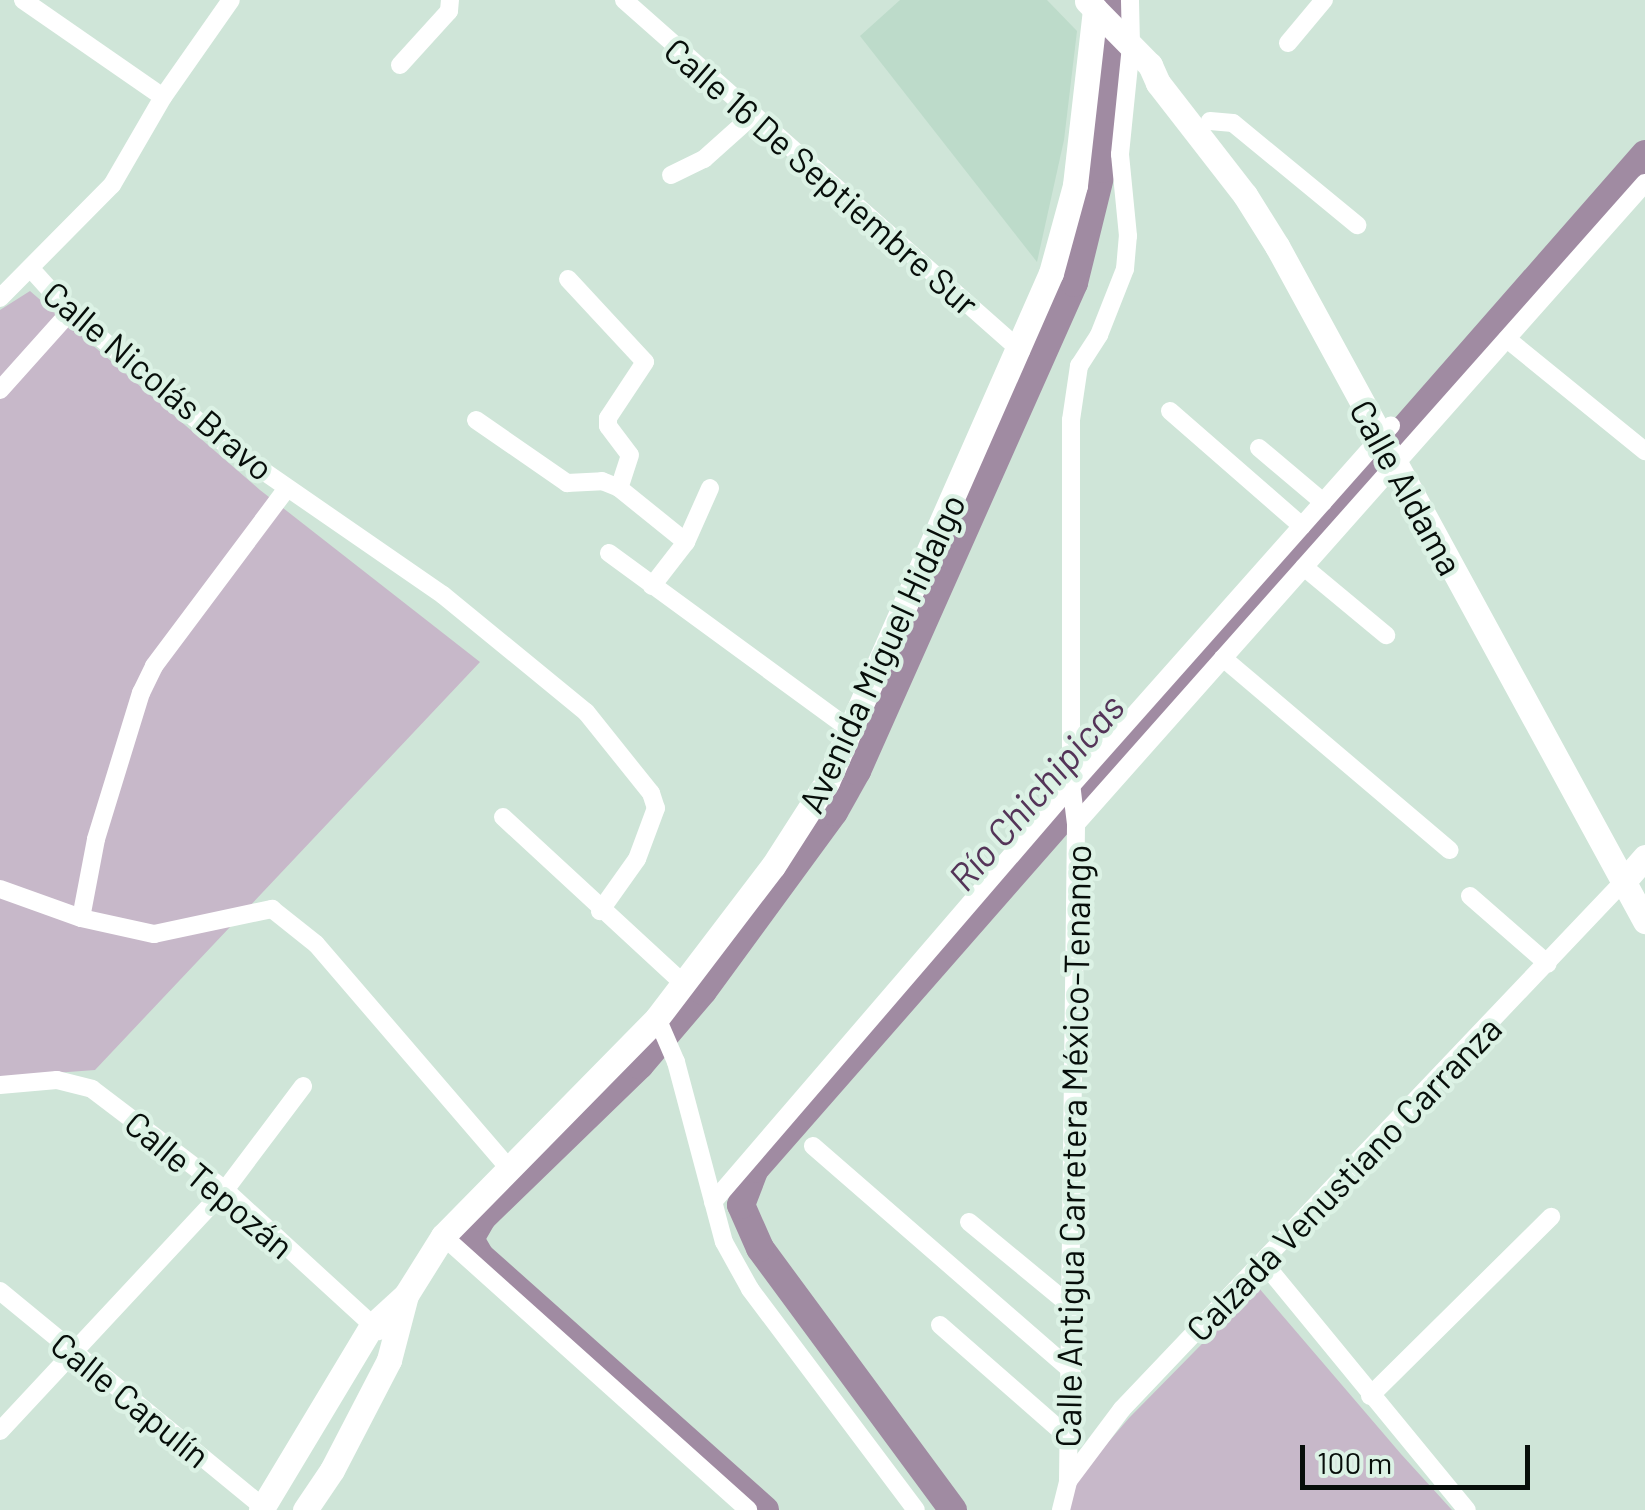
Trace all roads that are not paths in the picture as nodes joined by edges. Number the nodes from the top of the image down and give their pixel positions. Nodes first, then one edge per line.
1 (24, 0) edge
2 (231, 0) edge
3 (450, 0) edge
4 (624, 0) edge
5 (1130, 0) edge
6 (1324, 0) edge
7 (1108, 21) edge
8 (1288, 43) dead end
9 (400, 65) dead end
10 (1150, 65) junction
11 (163, 97) junction
12 (751, 117) junction
13 (1210, 120) junction
14 (671, 174) dead end
15 (1645, 183) edge
16 (1357, 225) dead end
17 (32, 270) junction
18 (568, 278) dead end
19 (0, 298) edge
20 (70, 312) junction
21 (1507, 339) junction
22 (1021, 351) junction
23 (0, 390) edge
24 (1170, 411) dead end
25 (476, 420) dead end
26 (1386, 432) junction
27 (1259, 448) dead end
28 (1645, 451) edge
29 (1401, 461) junction
30 (286, 488) junction
31 (619, 488) junction
32 (710, 488) dead end
33 (1323, 502) junction
34 (1302, 526) junction
35 (686, 542) junction
36 (608, 553) dead end
37 (1304, 567) junction
38 (652, 586) junction
39 (1386, 635) dead end
40 (1223, 658) junction
41 (852, 731) junction
42 (1072, 788) junction
43 (503, 817) dead end
44 (1076, 818) junction
45 (1448, 850) dead end
46 (1637, 874) edge
47 (0, 889) edge
48 (1470, 896) dead end
49 (600, 910) junction
50 (80, 918) junction
51 (1645, 920) edge
52 (1548, 964) junction
53 (684, 984) junction
54 (661, 1028) junction
55 (0, 1085) edge
56 (303, 1086) dead end
57 (813, 1146) dead end
58 (509, 1168) junction
59 (225, 1190) junction
60 (712, 1202) junction
61 (1551, 1216) dead end
62 (969, 1222) dead end
63 (442, 1236) junction
64 (1263, 1262) junction
65 (0, 1291) edge
66 (406, 1295) junction
67 (1072, 1307) junction
68 (940, 1325) dead end
69 (371, 1327) junction
70 (397, 1341) junction
71 (75, 1354) junction
72 (1072, 1371) junction
73 (1370, 1396) junction
74 (0, 1431) edge
75 (1069, 1438) junction
76 (1068, 1480) junction
77 (262, 1508) edge
78 (305, 1510) edge
79 (748, 1510) edge
80 (916, 1510) edge
81 (1061, 1510) edge
82 (1466, 1510) edge

1 - 11 street
2 - 11 street
3 - 9 street
4 - 12 street, Calle 16 De Septiembre Sur
5 - 7 street, Calle Antigua Carretera México-Tenango
6 - 8 street
7 - 10 street, Calle Aldama
7 - 22 street, Avenida Miguel Hidalgo
7 - 42 street, Calle Antigua Carretera México-Tenango
10 - 13 street, Calle Aldama
10 - 26 street, Calle Aldama
11 - 17 street
12 - 14 street
12 - 22 street, Calle 16 De Septiembre Sur
13 - 16 street
13 - 26 street, Calle Aldama
15 - 21 street
17 - 19 street
17 - 20 street, Calle Nicolás Bravo
18 - 31 street
20 - 23 street
20 - 30 street, Calle Nicolás Bravo
21 - 28 street
21 - 29 street
22 - 41 street, Avenida Miguel Hidalgo
24 - 34 street
25 - 31 street
26 - 29 street, Calle Aldama
26 - 33 street
27 - 33 street
29 - 37 street
29 - 46 street, Calle Aldama
30 - 49 street, Calle Nicolás Bravo
30 - 50 street
31 - 35 street
32 - 35 street
33 - 34 street
34 - 42 street
35 - 38 street
36 - 38 street
37 - 39 street
37 - 40 street
38 - 41 street
40 - 44 street
40 - 45 street
41 - 53 street, Avenida Miguel Hidalgo
42 - 44 street, Calle Antigua Carretera México-Tenango
42 - 60 street
43 - 49 street
44 - 67 street, Calle Antigua Carretera México-Tenango
46 - 51 street, Calle Aldama
46 - 52 street, Calzada Venustiano Carranza
47 - 50 street
48 - 52 street
49 - 53 street
50 - 58 street
52 - 64 street, Calzada Venustiano Carranza
53 - 54 street, Avenida Miguel Hidalgo
54 - 58 street, Avenida Miguel Hidalgo
54 - 60 street
55 - 59 street, Calle Tepozán
56 - 59 street
57 - 72 street
58 - 63 street, Avenida Miguel Hidalgo
59 - 69 street, Calle Tepozán
59 - 71 street
60 - 80 street
61 - 73 street
62 - 67 street
63 - 66 street, Avenida Miguel Hidalgo
63 - 79 street
64 - 73 street
64 - 76 street, Calzada Venustiano Carranza
65 - 71 street, Calle Capulín
66 - 69 street, Avenida Miguel Hidalgo
66 - 70 street, Avenida Miguel Hidalgo
67 - 72 street, Calle Antigua Carretera México-Tenango
68 - 75 street
69 - 70 street, Calle Tepozán
69 - 77 street, Avenida Miguel Hidalgo
70 - 78 street, Avenida Miguel Hidalgo
71 - 74 street
71 - 77 street, Calle Capulín
72 - 75 street, Calle Antigua Carretera México-Tenango
73 - 82 street
75 - 76 street, Calle Antigua Carretera México-Tenango
76 - 81 street, Calzada Venustiano Carranza

